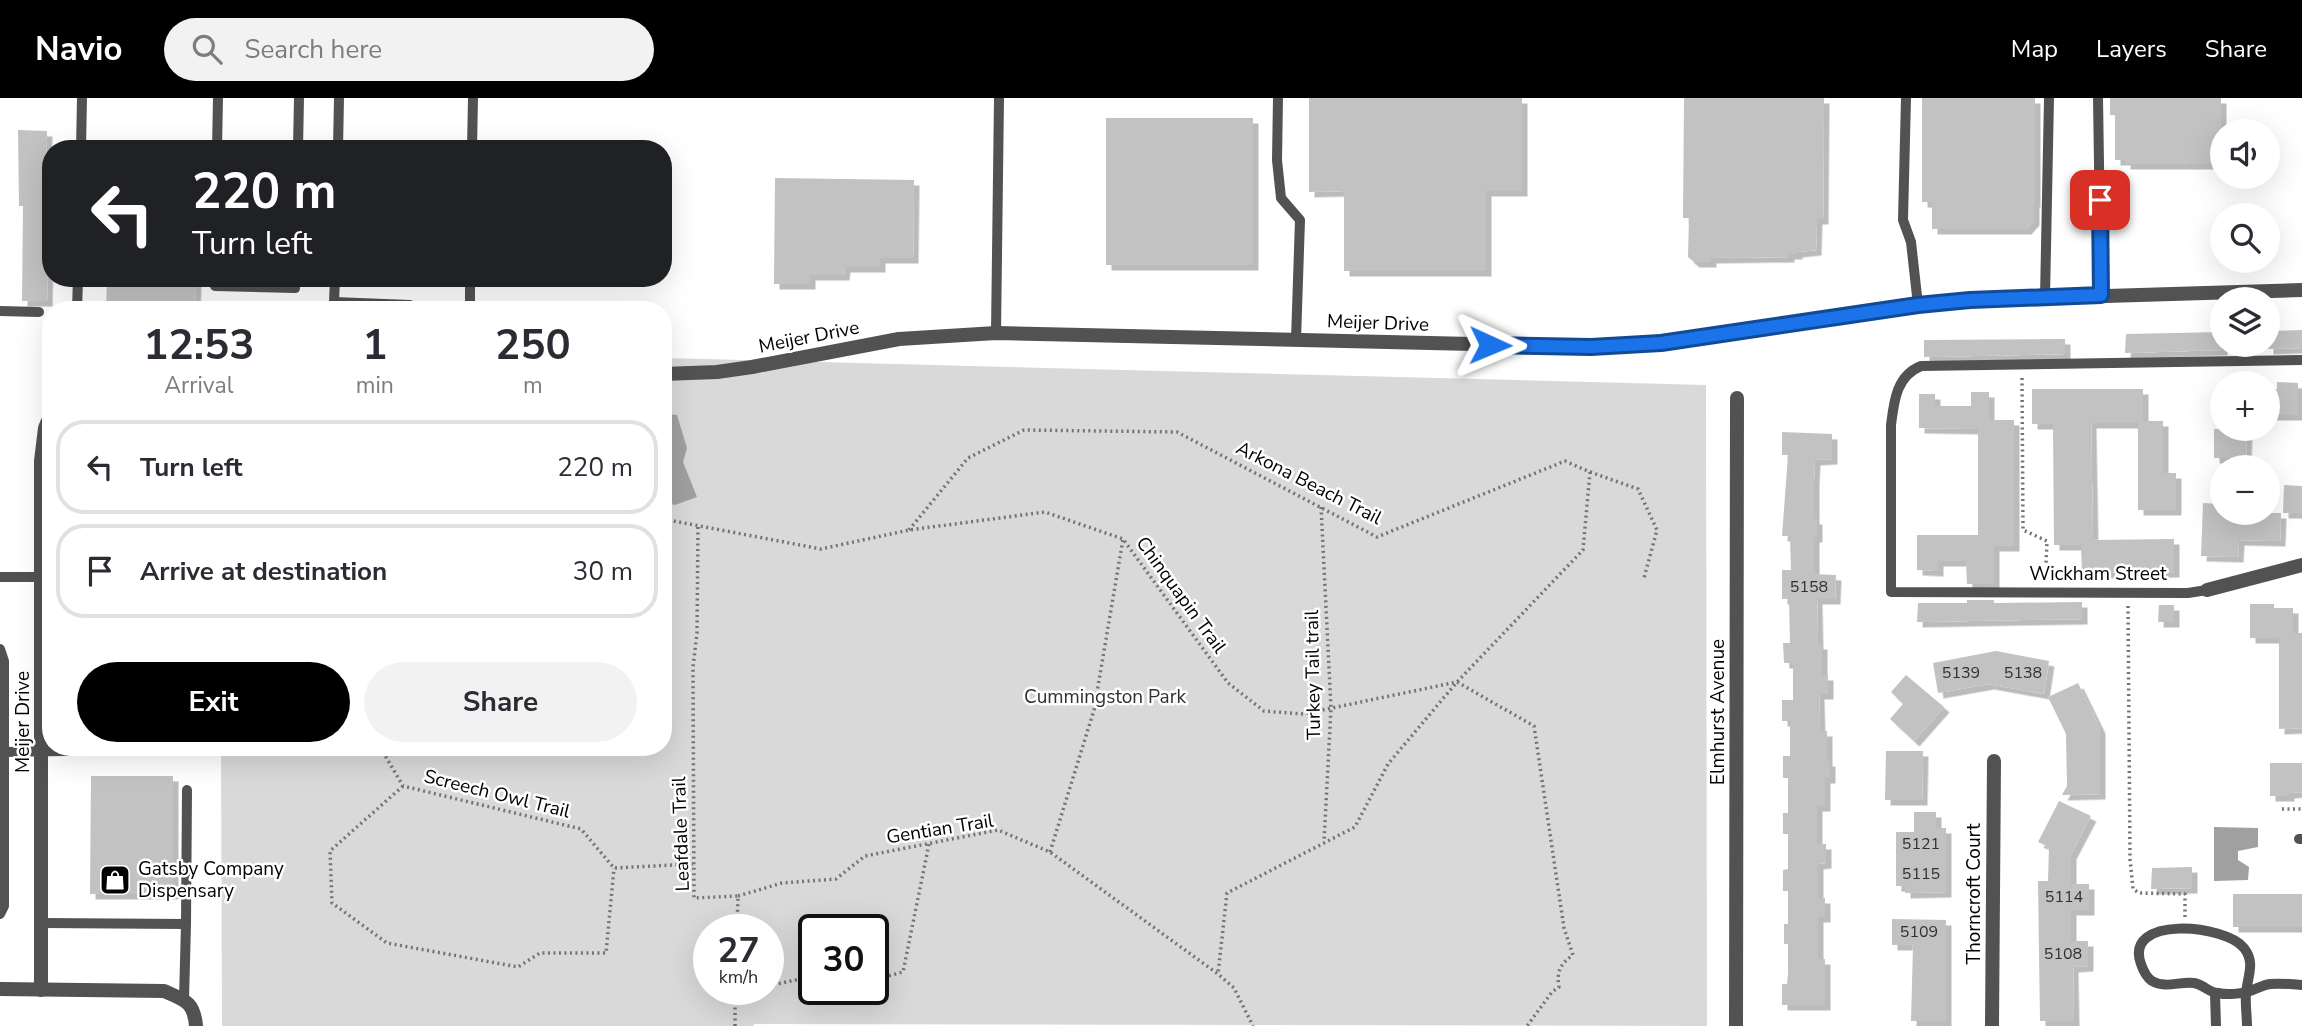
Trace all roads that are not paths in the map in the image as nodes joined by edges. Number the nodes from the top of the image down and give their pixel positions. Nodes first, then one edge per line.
1 (82, 98) edge
2 (218, 98) edge
3 (299, 98) edge
4 (339, 98) edge
5 (473, 98) edge
6 (999, 98) edge
7 (1278, 98) edge
8 (1906, 98) edge
9 (2049, 98) edge
10 (2098, 98) edge
11 (81, 140) edge
12 (217, 140) edge
13 (298, 140) edge
14 (338, 140) edge
15 (472, 140) edge
16 (255, 287) edge
17 (295, 287) edge
18 (2302, 290) edge
19 (2101, 295) junction
20 (2045, 297) junction
21 (1918, 305) junction
22 (0, 311) edge
23 (39, 312) dead end
24 (996, 333) junction
25 (1296, 340) junction
26 (2302, 360) edge
27 (672, 374) edge
28 (1737, 398) dead end
29 (42, 554) edge
30 (2302, 565) edge
31 (0, 577) edge
32 (41, 577) junction
33 (2207, 590) joint
34 (0, 649) edge
35 (3, 751) junction
36 (42, 751) junction
37 (1994, 761) dead end
38 (187, 790) dead end
39 (0, 914) edge
40 (42, 923) junction
41 (186, 924) junction
42 (2302, 985) edge
43 (0, 989) edge
44 (41, 990) junction
45 (2246, 992) junction
46 (2214, 994) junction
47 (184, 999) junction
48 (196, 1026) edge
49 (1736, 1026) edge
50 (1992, 1026) edge
51 (2216, 1026) edge
52 (2247, 1026) edge

1 - 11 lane
2 - 12 lane
3 - 13 lane
4 - 14 lane
5 - 15 lane
6 - 24 lane
7 - 25 lane
8 - 21 lane
9 - 20 lane
10 - 19 lane
16 - 17 lane
18 - 19 street, Meijer Drive
19 - 20 street, Meijer Drive
20 - 21 street, Meijer Drive
21 - 25 street, Meijer Drive
22 - 23 lane
24 - 25 street, Meijer Drive
24 - 27 street, Meijer Drive
26 - 33 lane, Wickham Street
28 - 49 street, Elmhurst Avenue
29 - 32 street, Meijer Drive
30 - 33 street, Wickham Street
31 - 32 lane
32 - 36 street, Meijer Drive
34 - 35 lane
35 - 36 lane
35 - 39 lane
36 - 40 street, Meijer Drive
37 - 50 street, Thorncroft Court
38 - 41 lane
40 - 41 lane
40 - 44 street, Meijer Drive
41 - 47 lane
42 - 45 lane
43 - 44 street
44 - 47 street
45 - 46 lane
45 - 46 lane
45 - 52 lane
46 - 51 lane
47 - 48 street

